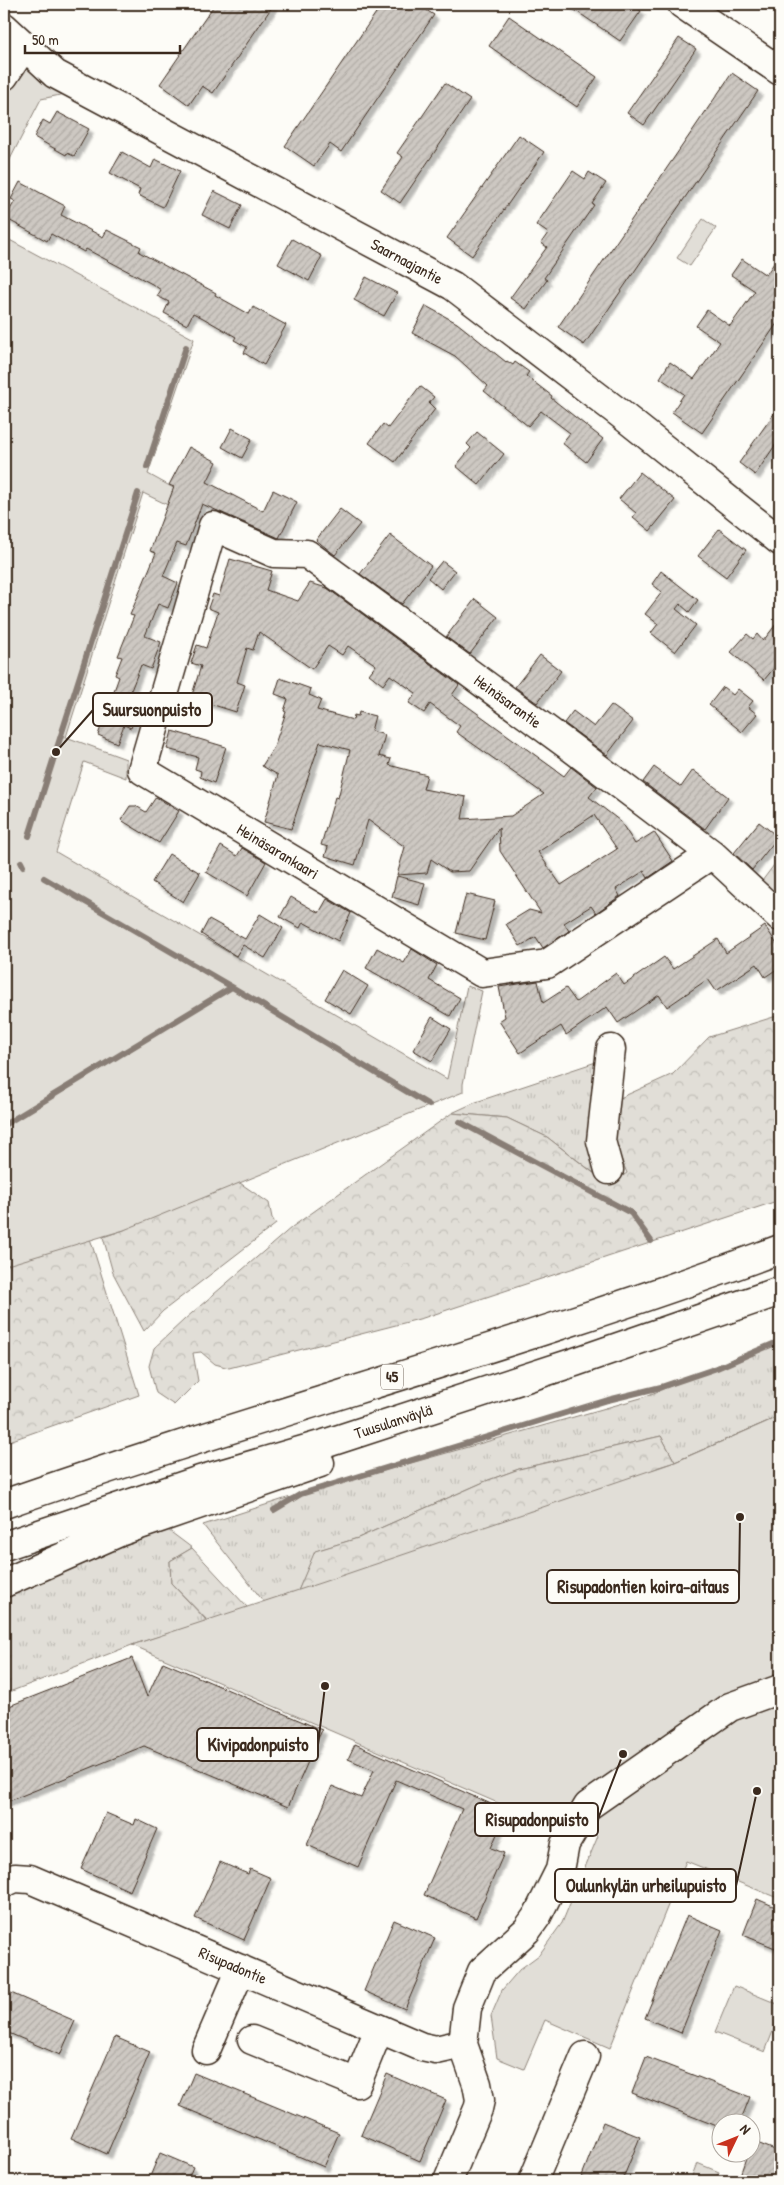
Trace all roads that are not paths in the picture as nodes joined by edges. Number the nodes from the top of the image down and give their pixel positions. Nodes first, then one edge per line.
1 (682, 4) edge
2 (4, 28) edge
3 (24, 46) junction
4 (780, 71) edge
5 (4, 76) edge
6 (213, 526) joint
7 (780, 541) edge
8 (712, 854) junction
9 (780, 917) edge
10 (611, 1049) dead end
11 (609, 1170) dead end
12 (780, 1249) edge
13 (780, 1291) edge
14 (419, 1412) junction
15 (4, 1504) edge
16 (4, 1546) edge
17 (4, 1583) edge
18 (780, 1689) edge
19 (4, 1883) edge
20 (241, 1969) junction
21 (379, 2029) junction
22 (252, 2040) dead end
23 (463, 2044) junction
24 (206, 2050) dead end
25 (584, 2056) dead end
26 (448, 2181) edge
27 (533, 2181) edge

1 - 4 main road
2 - 3 main road, Saarnaajantie
3 - 5 main road
3 - 7 main road, Saarnaajantie
6 - 8 main road, Heinäsarantie
6 - 8 main road, Heinäsarankaari
8 - 9 main road, Heinäsarantie
10 - 11 main road
12 - 15 main road, 45
13 - 14 main road, Tuusulanväylä
14 - 16 main road, Tuusulanväylä
14 - 17 main road
18 - 23 main road
19 - 20 main road, Risupadontie
20 - 21 main road, Risupadontie
20 - 24 main road
21 - 22 main road
21 - 23 main road, Risupadontie
23 - 26 main road
25 - 27 main road

